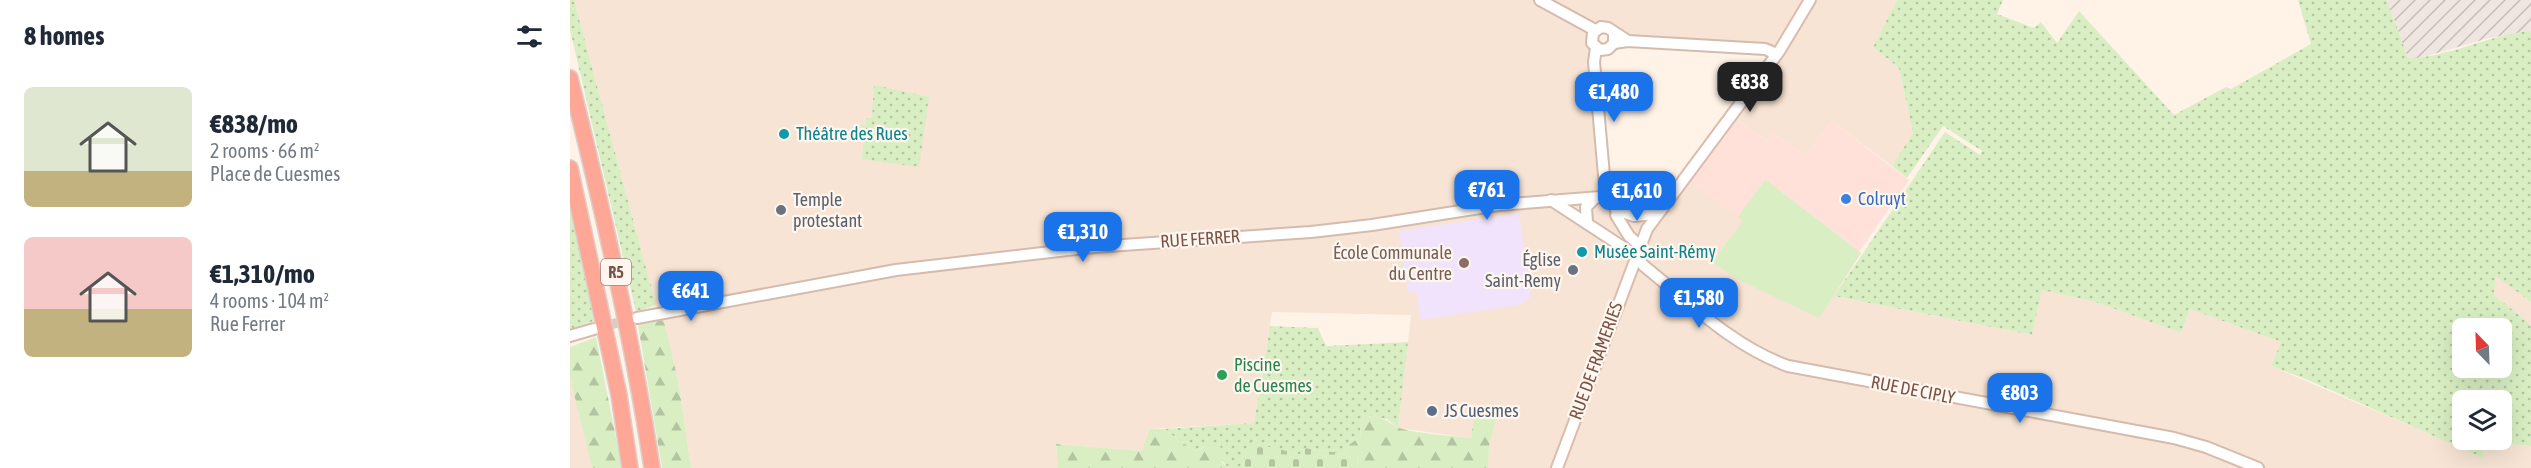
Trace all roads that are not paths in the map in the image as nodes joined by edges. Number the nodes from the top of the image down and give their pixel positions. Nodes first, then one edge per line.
1 (1540, 0) edge
2 (1810, 0) edge
3 (1595, 30) junction
4 (1614, 39) junction
5 (1596, 48) junction
6 (1752, 50) junction
7 (1779, 52) junction
8 (1767, 68) junction
9 (570, 78) edge
10 (570, 168) edge
11 (1601, 198) junction
12 (1551, 200) junction
13 (1616, 213) junction
14 (1656, 214) junction
15 (1587, 224) junction
16 (1600, 231) junction
17 (1637, 250) junction
18 (637, 318) tunnel mouth
19 (594, 329) tunnel mouth
20 (570, 336) edge
21 (630, 468) edge
22 (652, 468) edge
23 (1557, 468) edge
24 (2258, 468) edge

1 - 3 street
2 - 7 street, RUE DE FRAMERIES
3 - 4 street
3 - 5 street
4 - 5 street
4 - 6 street
5 - 11 street
6 - 7 street
6 - 8 street
7 - 8 street, RUE DE FRAMERIES
8 - 14 street, RUE DE FRAMERIES
9 - 22 highway, R5
10 - 21 highway, R5
11 - 12 street, RUE FERRER
11 - 13 street
11 - 15 street
12 - 15 street
12 - 18 street, RUE FERRER
13 - 14 street
13 - 16 street
13 - 17 street
14 - 17 street, RUE DE FRAMERIES
15 - 16 street
16 - 17 street
17 - 23 street, RUE DE FRAMERIES
17 - 24 street, RUE DE CIPLY
19 - 20 street

